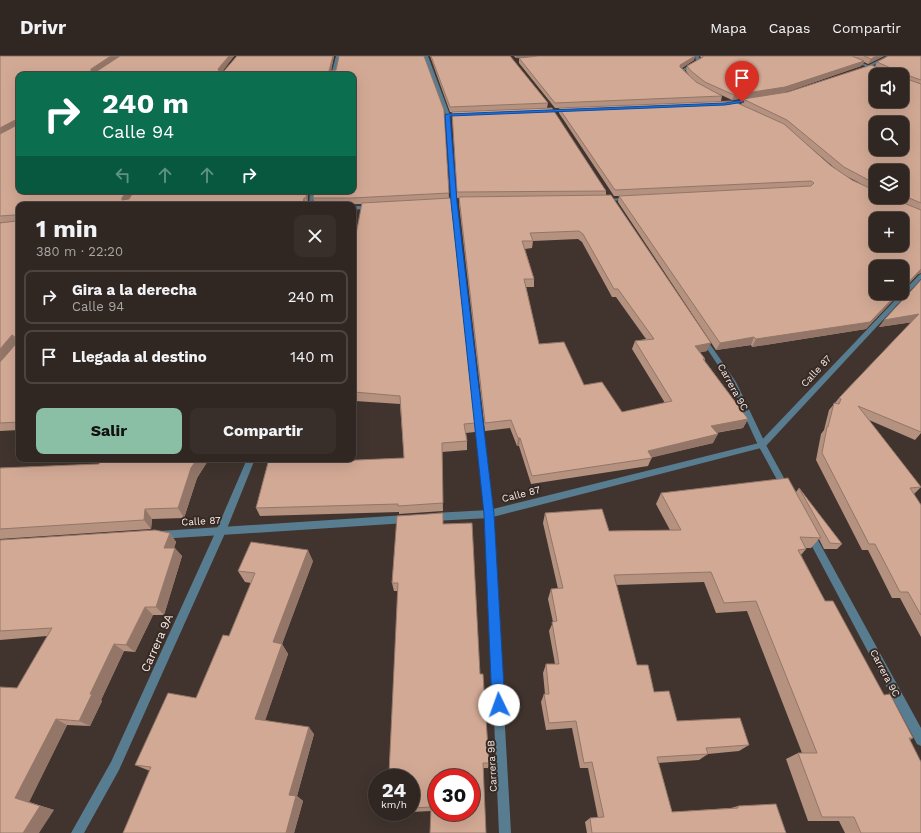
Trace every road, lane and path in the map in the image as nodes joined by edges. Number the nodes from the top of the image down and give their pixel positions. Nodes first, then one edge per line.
1 (338, 56) edge
2 (426, 56) edge
3 (697, 56) edge
4 (844, 56) edge
5 (889, 56) edge
6 (868, 67) junction
7 (860, 70) edge
8 (334, 72) edge
9 (689, 80) edge
10 (760, 99) edge
11 (726, 103) junction
12 (718, 104) edge
13 (742, 108) edge
14 (607, 193) dead end
15 (635, 198) edge
16 (596, 200) edge
17 (611, 200) junction
18 (616, 206) edge
19 (376, 207) edge
20 (356, 208) edge
21 (921, 276) edge
22 (698, 330) edge
23 (762, 445) junction
24 (250, 462) edge
25 (792, 501) edge
26 (489, 514) junction
27 (804, 522) edge
28 (221, 531) junction
29 (150, 535) edge
30 (921, 740) edge
31 (77, 833) edge
32 (505, 833) edge

1 - 8 street
2 - 26 street, Carrera 9B
3 - 9 street
4 - 6 street
5 - 6 street
6 - 7 street
10 - 11 street
11 - 12 street
11 - 13 street
14 - 17 street
15 - 17 street
16 - 17 street
17 - 18 street
19 - 20 street
21 - 23 street, Calle 87
22 - 23 street, Carrera 9C
23 - 25 street, Carrera 9C
23 - 26 street, Calle 87
24 - 28 street, Carrera 9A
26 - 28 street, Calle 87
26 - 32 street, Carrera 9B
27 - 30 street, Carrera 9C
28 - 29 street, Calle 87
28 - 31 street, Carrera 9A

